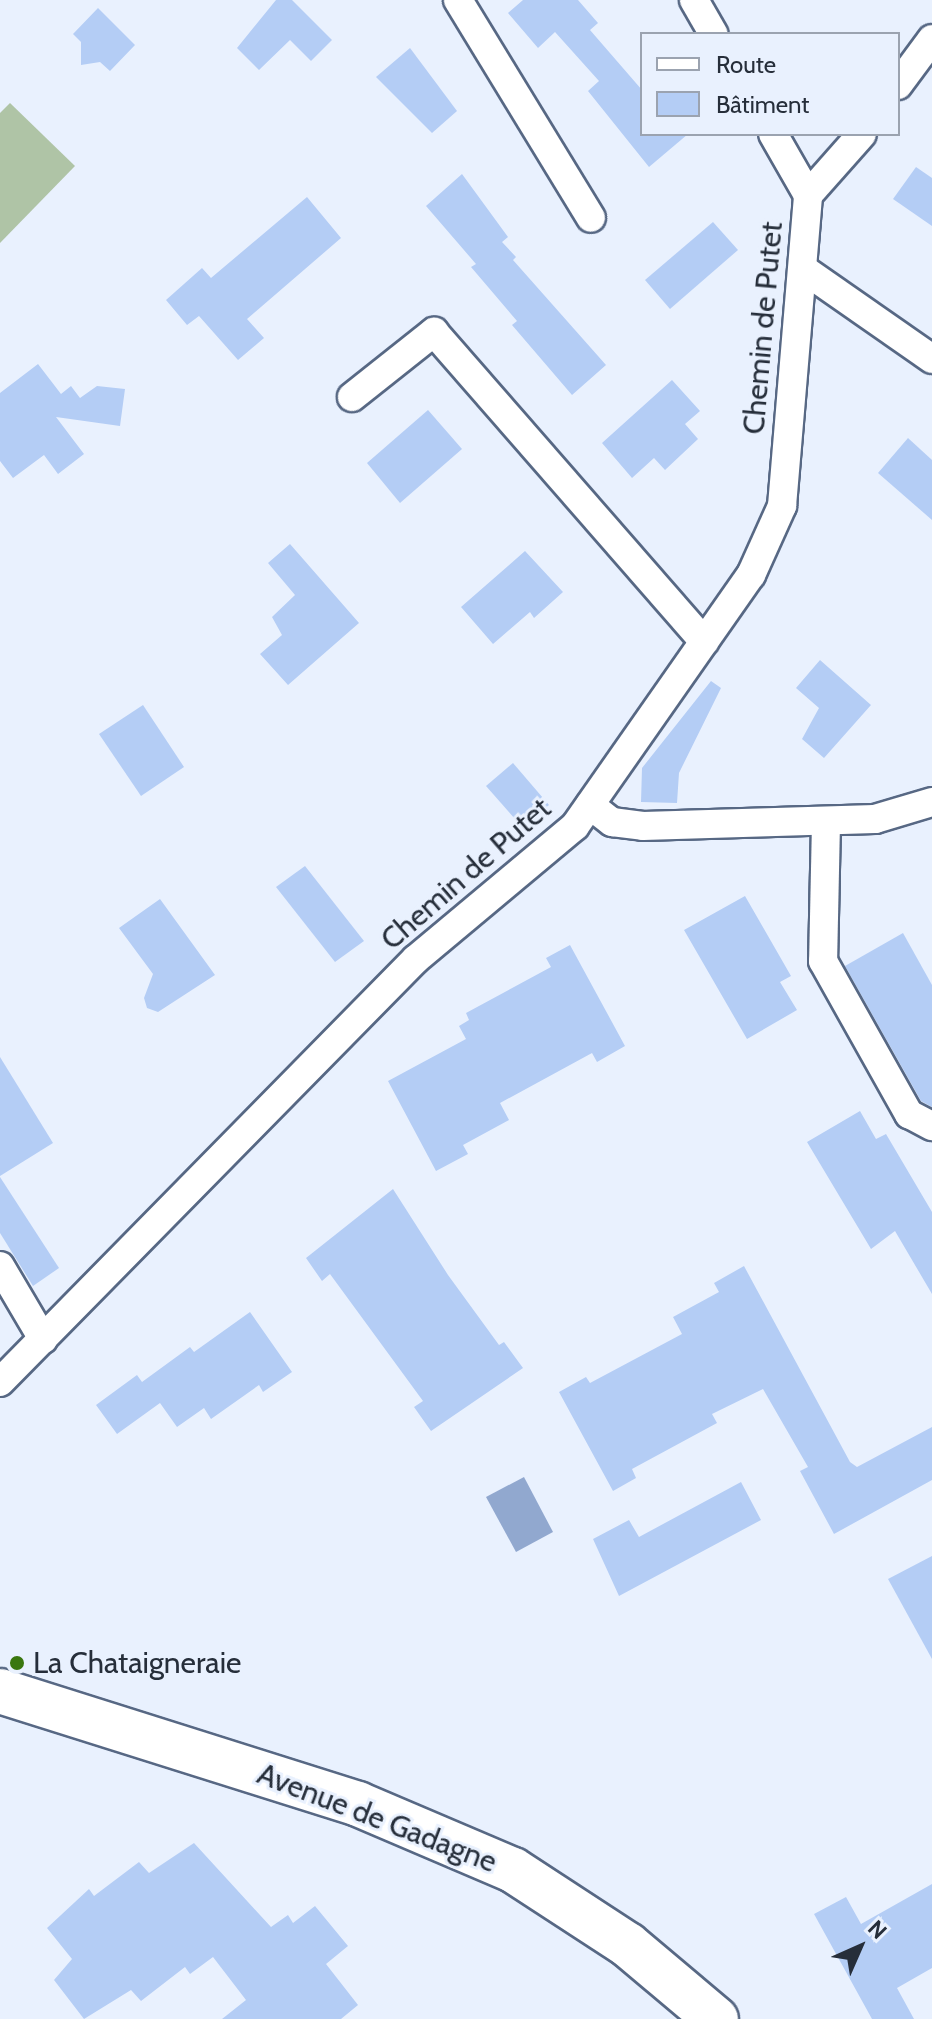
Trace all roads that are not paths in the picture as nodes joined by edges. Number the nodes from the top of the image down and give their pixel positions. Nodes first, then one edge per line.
1 (458, 0) edge
2 (694, 0) edge
3 (713, 32) edge
4 (932, 39) edge
5 (900, 82) edge
6 (774, 136) edge
7 (860, 136) edge
8 (808, 195) junction
9 (591, 218) dead end
10 (803, 269) junction
11 (932, 359) edge
12 (352, 397) dead end
13 (704, 642) junction
14 (932, 802) edge
15 (590, 805) junction
16 (826, 822) junction
17 (932, 1126) edge
18 (0, 1266) edge
19 (43, 1339) junction
20 (0, 1382) edge
21 (0, 1691) edge
22 (716, 2019) edge

1 - 9 street
2 - 3 street
4 - 5 street
6 - 8 street, Chemin de Putet
7 - 8 street
8 - 10 street, Chemin de Putet
10 - 11 street
10 - 13 street, Chemin de Putet
12 - 13 street
13 - 15 street, Chemin de Putet
14 - 16 street
15 - 16 street
15 - 19 street, Chemin de Putet
16 - 17 street
18 - 19 street
19 - 20 street, Chemin de Putet
21 - 22 main road, Avenue de Gadagne

